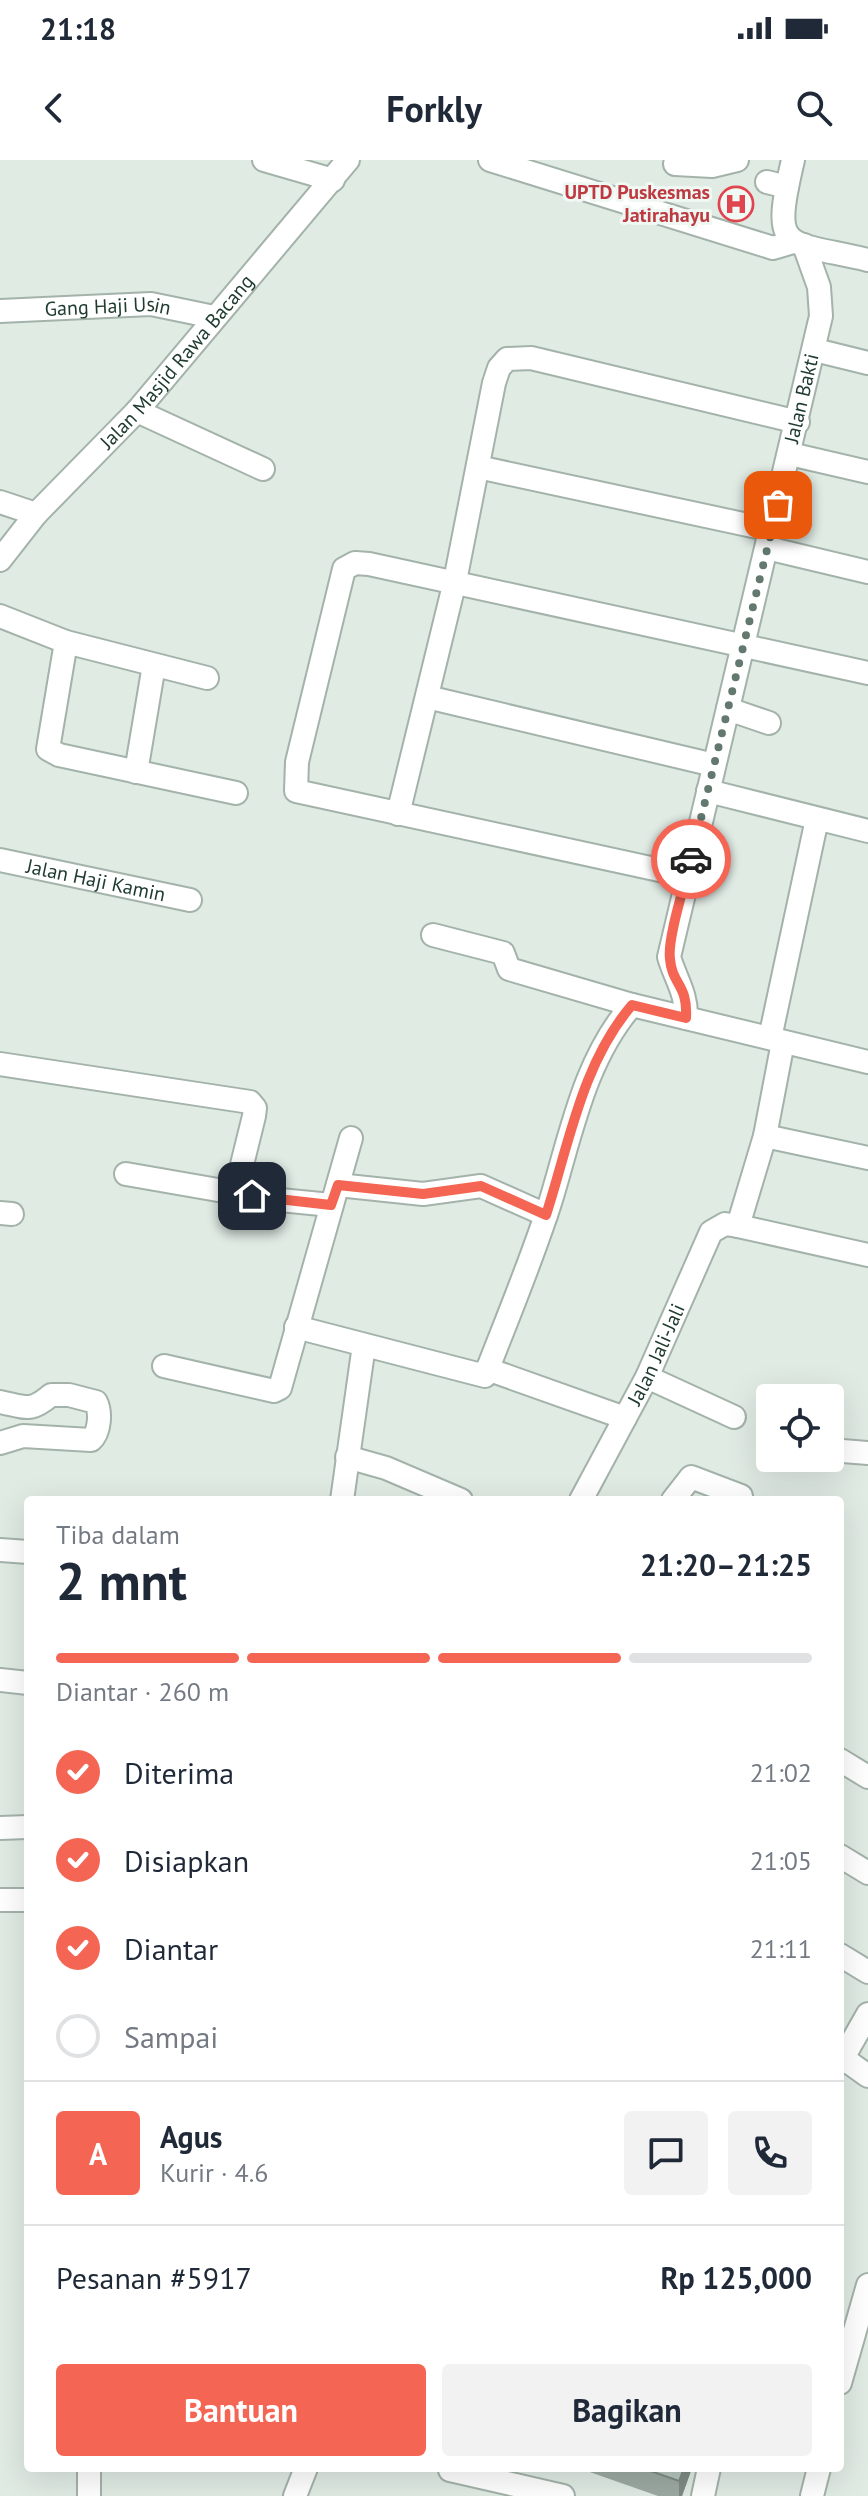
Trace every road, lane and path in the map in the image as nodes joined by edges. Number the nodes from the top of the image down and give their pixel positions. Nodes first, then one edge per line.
1 (264, 160) edge
2 (348, 160) edge
3 (490, 160) edge
4 (737, 160) edge
5 (793, 160) edge
6 (675, 164) dead end
7 (333, 180) junction
8 (798, 244) junction
9 (868, 260) edge
10 (0, 311) edge
11 (214, 317) junction
12 (815, 350) junction
13 (868, 363) edge
14 (137, 411) junction
15 (798, 422) junction
16 (790, 454) junction
17 (478, 467) junction
18 (263, 469) dead end
19 (868, 472) edge
20 (0, 502) edge
21 (36, 514) junction
22 (769, 539) junction
23 (0, 560) edge
24 (868, 572) edge
25 (455, 581) junction
26 (0, 616) edge
27 (66, 642) junction
28 (744, 644) junction
29 (154, 665) junction
30 (868, 673) edge
31 (207, 678) dead end
32 (427, 697) junction
33 (728, 709) junction
34 (769, 723) dead end
35 (714, 765) junction
36 (136, 772) junction
37 (708, 791) junction
38 (236, 793) dead end
39 (398, 814) junction
40 (817, 819) junction
41 (868, 831) edge
42 (0, 860) edge
43 (687, 876) junction
44 (190, 900) dead end
45 (433, 935) dead end
46 (632, 1005) junction
47 (686, 1018) junction
48 (776, 1040) junction
49 (867, 1057) edge
50 (0, 1064) edge
51 (765, 1136) junction
52 (351, 1138) dead end
53 (868, 1158) edge
54 (126, 1174) dead end
55 (235, 1193) junction
56 (335, 1195) junction
57 (546, 1215) junction
58 (738, 1226) junction
59 (868, 1255) edge
60 (296, 1327) junction
61 (364, 1345) junction
62 (164, 1366) dead end
63 (487, 1369) junction
64 (647, 1377) junction
65 (0, 1402) edge
66 (734, 1417) dead end
67 (625, 1418) junction
68 (0, 1443) edge
69 (844, 1451) edge
70 (868, 1453) edge
71 (347, 1457) junction
72 (342, 1496) edge
73 (452, 1496) edge
74 (583, 1496) edge
75 (676, 1496) edge
76 (741, 1496) dead end
77 (0, 1550) edge
78 (24, 1552) edge
79 (0, 1680) edge
80 (24, 1683) edge
81 (844, 1762) edge
82 (868, 1777) edge
83 (24, 1827) edge
84 (0, 1828) edge
85 (844, 1858) edge
86 (868, 1873) edge
87 (0, 1900) edge
88 (24, 1900) edge
89 (844, 1957) edge
90 (868, 1972) edge
91 (868, 2014) edge
92 (844, 2054) edge
93 (844, 2061) edge
94 (868, 2076) edge
95 (868, 2285) edge
96 (844, 2369) edge
97 (89, 2472) edge
98 (304, 2472) edge
99 (470, 2472) edge
100 (708, 2472) edge
101 (818, 2472) edge
102 (531, 2478) edge
103 (89, 2496) edge
104 (295, 2496) edge
105 (563, 2496) edge
106 (703, 2496) edge
107 (812, 2496) edge

1 - 7 street
2 - 7 street, Jalan Masjid Rawa Bacang
3 - 8 street
4 - 6 street
5 - 8 street, Jalan Bakti
7 - 11 street, Jalan Masjid Rawa Bacang
8 - 9 street
8 - 12 street, Jalan Bakti
10 - 11 street, Gang Haji Usin
11 - 14 street, Jalan Masjid Rawa Bacang
12 - 13 street
12 - 15 street, Jalan Bakti
14 - 18 street
14 - 21 street, Jalan Masjid Rawa Bacang
15 - 16 street, Jalan Bakti
15 - 17 street
16 - 19 street
16 - 22 street, Jalan Bakti
17 - 22 street
17 - 25 street
20 - 21 street
21 - 23 street, Jalan Masjid Rawa Bacang
22 - 24 street
22 - 28 street, Jalan Bakti
25 - 28 street
25 - 32 street
25 - 39 street
26 - 27 street
27 - 29 street
27 - 36 street
28 - 30 street
28 - 33 street, Jalan Bakti
29 - 31 street
29 - 36 street
32 - 35 street
32 - 39 street
33 - 34 street
33 - 35 street, Jalan Bakti
35 - 37 street, Jalan Bakti
36 - 38 street
37 - 40 street
37 - 43 street, Jalan Bakti
39 - 43 street
40 - 41 street
40 - 48 street
42 - 44 street, Jalan Haji Kamin
43 - 47 street, Jalan Bakti
45 - 46 street
46 - 47 street
46 - 57 street
47 - 48 street
48 - 49 street
48 - 51 street
50 - 55 street
51 - 53 street
51 - 58 street
52 - 56 street
54 - 55 street
55 - 56 street
56 - 57 street
56 - 60 street
57 - 63 street
58 - 59 street
58 - 64 street, Jalan Jali-Jali
60 - 61 street
60 - 62 street
61 - 63 street
61 - 71 street
63 - 67 street
64 - 66 street
64 - 67 street, Jalan Jali-Jali
65 - 68 street
67 - 74 street, Jalan Jali-Jali
69 - 70 street
71 - 72 street
71 - 73 street
75 - 76 street
77 - 78 street
79 - 80 street
81 - 82 street
83 - 84 street
85 - 86 street
87 - 88 street
89 - 90 street
91 - 92 street
93 - 94 street
95 - 96 street
97 - 103 street
98 - 104 street
99 - 102 street
100 - 106 street
101 - 107 street
102 - 105 street

